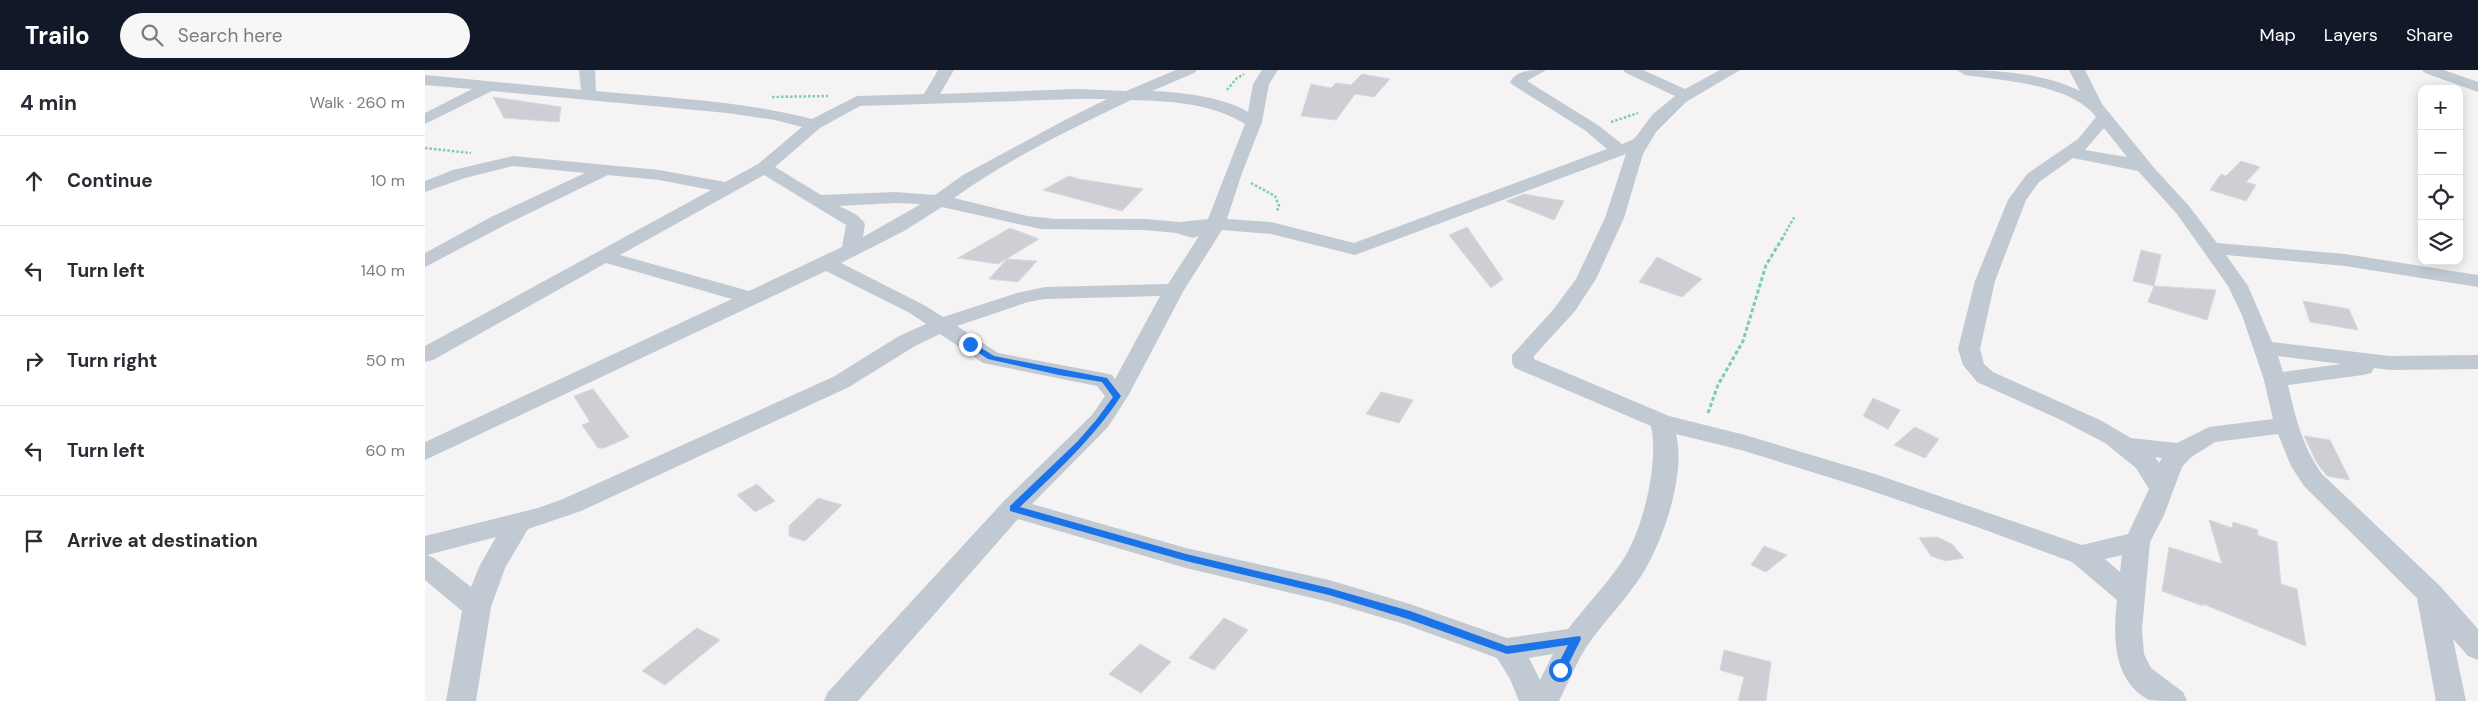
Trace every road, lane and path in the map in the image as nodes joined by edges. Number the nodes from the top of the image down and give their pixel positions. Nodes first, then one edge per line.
1 (587, 70) edge
2 (945, 70) edge
3 (1189, 70) edge
4 (1538, 70) edge
5 (1631, 70) edge
6 (1732, 70) edge
7 (1965, 70) edge
8 (2077, 70) edge
9 (2430, 70) edge
10 (1259, 71) edge
11 (425, 80) edge
12 (490, 86) junction
13 (2478, 87) edge
14 (589, 95) junction
15 (1129, 95) junction
16 (930, 99) junction
17 (1679, 100) junction
18 (1232, 108) junction
19 (2100, 111) junction
20 (425, 119) edge
21 (1254, 122) junction
22 (814, 125) junction
23 (1592, 128) junction
24 (1639, 143) junction
25 (1619, 150) junction
26 (2073, 153) junction
27 (2144, 167) junction
28 (764, 168) junction
29 (607, 169) junction
30 (1233, 173) junction
31 (425, 187) edge
32 (729, 188) junction
33 (940, 200) junction
34 (818, 201) junction
35 (1795, 216) dead end
36 (1271, 228) junction
37 (1212, 231) junction
38 (2212, 249) junction
39 (851, 250) junction
40 (604, 257) junction
41 (425, 261) edge
42 (826, 263) junction
43 (2478, 281) edge
44 (1174, 290) junction
45 (751, 299) junction
46 (943, 324) junction
47 (2263, 348) junction
48 (425, 354) edge
49 (2478, 362) edge
50 (2389, 363) junction
51 (2275, 380) junction
52 (1117, 396) junction
53 (1662, 422) junction
54 (2287, 425) junction
55 (1701, 432) junction
56 (2127, 446) junction
57 (425, 452) edge
58 (2181, 452) junction
59 (2161, 489) junction
60 (1013, 508) junction
61 (519, 522) junction
62 (2137, 542) junction
63 (425, 546) edge
64 (2081, 555) junction
65 (425, 565) edge
66 (2430, 594) junction
67 (2131, 596) junction
68 (477, 607) junction
69 (1576, 639) junction
70 (2478, 648) edge
71 (1507, 650) junction
72 (461, 701) edge
73 (839, 701) edge
74 (1534, 701) edge
75 (1544, 701) edge
76 (2172, 701) edge
77 (2451, 701) edge

1 - 14 street
2 - 16 street
3 - 15 street
4 - 23 street
5 - 17 street
6 - 17 street
7 - 19 street
8 - 19 street
9 - 13 street
10 - 18 path
10 - 21 street
11 - 12 street
12 - 14 street
12 - 20 street
14 - 22 street
15 - 16 street
15 - 18 street
15 - 33 street
16 - 22 street
17 - 23 path
17 - 24 street
18 - 21 street
19 - 26 street
19 - 27 street
21 - 30 street
22 - 28 street
23 - 25 street
24 - 25 street
24 - 53 street
25 - 36 street
26 - 27 street
26 - 56 street
27 - 38 street
28 - 32 street
28 - 34 street
29 - 31 street
29 - 32 street
29 - 41 street
30 - 36 path
30 - 37 street
32 - 40 street
33 - 34 street
33 - 37 street
33 - 39 street
34 - 39 street
35 - 55 path
36 - 37 street
37 - 44 street
38 - 43 street
38 - 47 street
39 - 42 street
40 - 45 street
40 - 48 street
42 - 45 street
42 - 46 street
44 - 46 street
44 - 52 street
45 - 57 street
46 - 52 street
46 - 61 street
47 - 50 street
47 - 51 street
49 - 50 street
50 - 51 street
51 - 54 street
52 - 60 street
53 - 55 street
53 - 69 street
54 - 58 street
54 - 66 street
55 - 64 street
56 - 58 street
56 - 59 street
58 - 59 street
59 - 62 street
60 - 71 street
60 - 73 street
61 - 63 street
61 - 68 street
62 - 64 street
62 - 67 street
64 - 67 street
65 - 68 street
66 - 70 street
66 - 77 street
67 - 76 street
68 - 72 street
69 - 71 street
69 - 75 street
71 - 74 street

